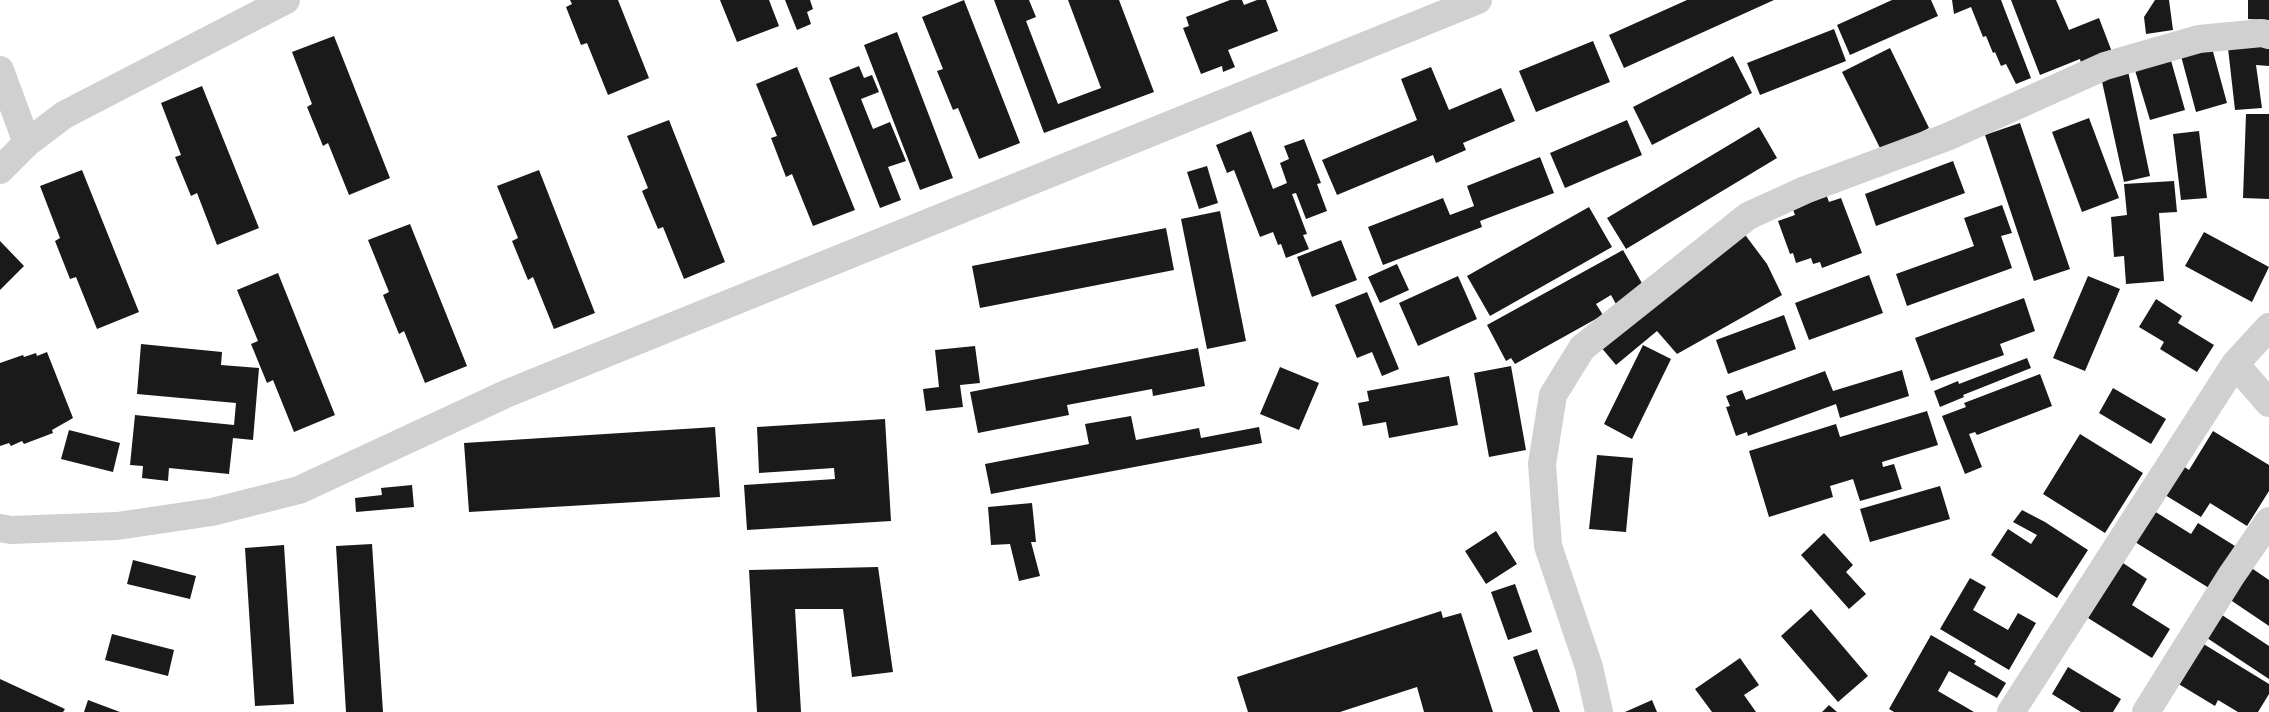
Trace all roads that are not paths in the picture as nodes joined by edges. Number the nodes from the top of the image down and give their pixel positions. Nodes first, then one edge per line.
1 (286, 0) edge
2 (1478, 0) edge
3 (2269, 35) edge
4 (0, 70) edge
5 (28, 143) junction
6 (0, 170) edge
7 (2269, 327) edge
8 (2235, 364) junction
9 (2269, 403) edge
10 (2269, 521) edge
11 (0, 528) edge
12 (1599, 712) edge
13 (2011, 712) edge
14 (2146, 712) edge

1 - 5 street
2 - 11 street
3 - 12 street
4 - 5 street
5 - 6 street
7 - 8 street
8 - 9 street
8 - 13 street
10 - 14 street

